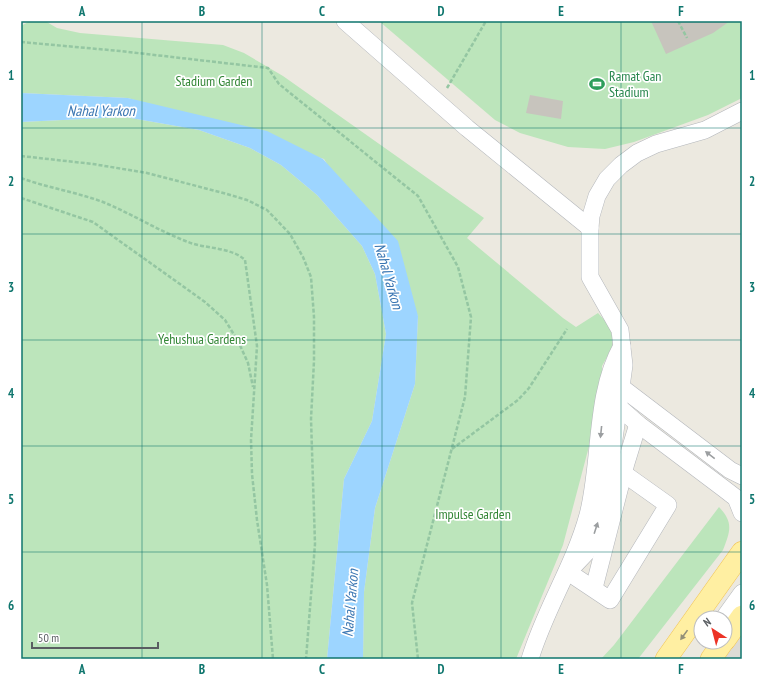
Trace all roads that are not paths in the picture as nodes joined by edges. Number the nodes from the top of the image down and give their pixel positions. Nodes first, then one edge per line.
1 (346, 21) edge
2 (742, 111) edge
3 (590, 228) junction
4 (622, 345) junction
5 (621, 387) junction
6 (605, 393) junction
7 (618, 408) junction
8 (638, 424) junction
9 (623, 472) junction
10 (742, 476) edge
11 (742, 512) edge
12 (742, 538) edge
13 (740, 556) edge
14 (568, 572) junction
15 (594, 588) junction
16 (742, 593) edge
17 (730, 610) edge
18 (742, 616) edge
19 (733, 628) edge
20 (718, 650) edge
21 (530, 659) edge
22 (666, 659) edge
23 (711, 659) edge

1 - 3 lane
2 - 3 lane
3 - 4 lane
4 - 5 lane
4 - 6 lane
5 - 6 lane
5 - 7 lane
10 -> 5 lane
6 - 7 lane
6 -> 14 lane
7 - 8 lane
14 -> 7 lane
8 - 9 lane
8 - 11 lane
9 - 15 lane
9 - 15 lane
12 - 13 lane
13 -> 22 main road
14 - 15 lane
14 - 21 lane
16 - 17 lane
18 - 19 main road
20 - 23 main road

